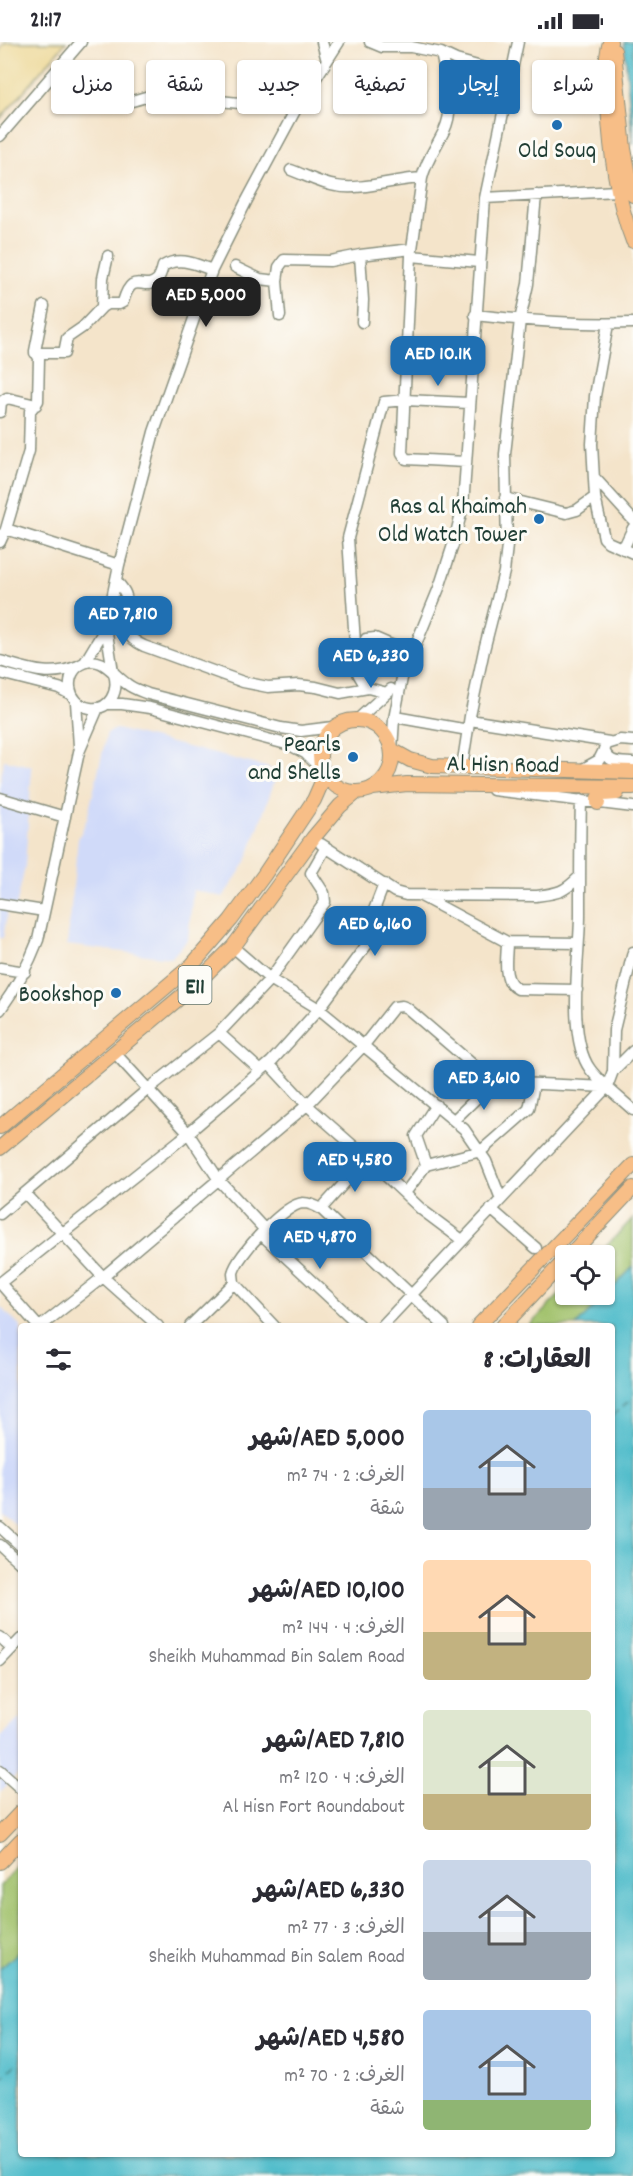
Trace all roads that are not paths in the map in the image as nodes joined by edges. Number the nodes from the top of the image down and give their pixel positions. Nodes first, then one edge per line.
1 (81, 42) edge
2 (322, 42) edge
3 (339, 42) edge
4 (370, 42) edge
5 (518, 42) edge
6 (612, 42) edge
7 (441, 53) junction
8 (456, 60) edge
9 (514, 60) edge
10 (327, 61) junction
11 (321, 70) edge
12 (134, 100) edge
13 (237, 103) edge
14 (293, 114) edge
15 (502, 114) edge
16 (0, 136) edge
17 (291, 170) dead end
18 (422, 178) junction
19 (617, 190) junction
20 (536, 195) junction
21 (633, 195) edge
22 (485, 198) junction
23 (633, 241) edge
24 (411, 253) junction
25 (360, 255) junction
26 (108, 256) dead end
27 (479, 262) junction
28 (235, 267) dead end
29 (212, 270) junction
30 (277, 281) junction
31 (44, 306) dead end
32 (102, 307) junction
33 (475, 315) junction
34 (280, 316) dead end
35 (520, 320) junction
36 (362, 322) dead end
37 (633, 323) edge
38 (608, 324) junction
39 (35, 353) junction
40 (405, 358) junction
41 (474, 359) junction
42 (405, 400) junction
43 (469, 403) junction
44 (36, 405) junction
45 (0, 412) edge
46 (466, 462) junction
47 (595, 478) junction
48 (595, 497) junction
49 (505, 498) junction
50 (633, 520) edge
51 (633, 528) edge
52 (6, 529) junction
53 (0, 542) edge
54 (628, 551) edge
55 (119, 566) junction
56 (111, 586) junction
57 (106, 627) junction
58 (412, 654) junction
59 (356, 658) junction
60 (0, 661) edge
61 (82, 664) junction
62 (0, 673) edge
63 (114, 673) junction
64 (402, 678) junction
65 (368, 688) junction
66 (387, 693) junction
67 (74, 698) junction
68 (102, 706) junction
69 (395, 717) junction
70 (358, 719) junction
71 (469, 725) junction
72 (333, 727) junction
73 (277, 741) junction
74 (633, 741) edge
75 (607, 746) junction
76 (263, 749) dead end
77 (392, 750) junction
78 (79, 752) junction
79 (633, 763) edge
80 (462, 767) junction
81 (581, 770) junction
82 (633, 772) edge
83 (323, 773) junction
84 (448, 784) junction
85 (373, 788) junction
86 (633, 788) edge
87 (357, 792) junction
88 (633, 793) edge
89 (0, 798) edge
90 (581, 800) junction
91 (598, 802) junction
92 (633, 807) edge
93 (65, 818) junction
94 (313, 838) junction
95 (326, 847) junction
96 (579, 877) junction
97 (384, 884) junction
98 (418, 895) junction
99 (0, 904) edge
100 (44, 911) junction
101 (507, 942) junction
102 (578, 943) junction
103 (233, 947) junction
104 (633, 952) edge
105 (0, 968) edge
106 (25, 972) junction
107 (270, 979) junction
108 (577, 990) junction
109 (319, 1009) junction
110 (0, 1010) edge
111 (219, 1034) junction
112 (364, 1045) junction
113 (633, 1051) edge
114 (115, 1053) junction
115 (265, 1068) junction
116 (613, 1071) junction
117 (493, 1082) junction
118 (534, 1084) junction
119 (607, 1087) junction
120 (147, 1090) junction
121 (308, 1105) junction
122 (436, 1105) junction
123 (633, 1110) edge
124 (454, 1120) junction
125 (0, 1126) edge
126 (188, 1133) junction
127 (0, 1148) edge
128 (481, 1151) junction
129 (368, 1158) junction
130 (633, 1165) edge
131 (426, 1166) junction
132 (219, 1180) junction
133 (633, 1188) edge
134 (25, 1193) junction
135 (405, 1193) junction
136 (501, 1199) junction
137 (321, 1209) junction
138 (491, 1209) junction
139 (0, 1214) edge
140 (263, 1232) junction
141 (63, 1233) junction
142 (462, 1240) junction
143 (579, 1245) edge
144 (536, 1248) dead end
145 (555, 1272) edge
146 (103, 1277) junction
147 (0, 1283) edge
148 (234, 1283) junction
149 (411, 1294) junction
150 (36, 1323) edge
151 (43, 1323) edge
152 (155, 1323) edge
153 (193, 1323) edge
154 (271, 1323) edge
155 (357, 1323) edge
156 (385, 1323) edge
157 (441, 1323) edge
158 (481, 1323) edge
159 (506, 1323) edge
160 (0, 1527) edge
161 (18, 1543) edge
162 (0, 1545) edge
163 (18, 1561) edge
164 (0, 1637) edge
165 (18, 1642) edge
166 (12, 1648) junction
167 (0, 1661) edge
168 (0, 1770) edge
169 (18, 1786) edge
170 (18, 1815) edge
171 (0, 1834) edge
172 (18, 1843) edge
173 (0, 1862) edge

1 - 16 street
2 - 10 street
3 - 10 street
4 - 7 street
5 - 9 street
6 - 19 main road
6 - 21 main road
7 - 8 street
7 - 18 street
10 - 11 street
12 - 13 street
14 - 29 street
15 - 22 street
17 - 18 street
18 - 24 street
19 - 20 street
19 - 23 main road
20 - 22 street
20 - 35 street
22 - 27 street
24 - 25 street
24 - 27 street
24 - 40 street
25 - 30 street
25 - 36 street
26 - 32 street
27 - 33 street
28 - 30 street
29 - 32 street
29 - 55 street
30 - 34 street
31 - 39 street
32 - 39 street
33 - 35 street
33 - 41 street
35 - 38 street
35 - 49 street
37 - 38 street
38 - 47 street
39 - 44 street
40 - 41 street
40 - 42 street
41 - 43 street
42 - 43 street
42 - 46 street
42 - 59 street
43 - 46 street
44 - 45 street
44 - 52 street
46 - 58 street
47 - 48 street
47 - 50 street
48 - 49 street
48 - 54 street
49 - 71 street
51 - 54 street
52 - 53 street
52 - 55 street
55 - 56 street
56 - 57 street
56 - 65 street
57 - 61 street
57 - 63 street
58 - 59 street
58 - 64 street
59 - 65 street
60 - 61 street
61 - 63 street
61 - 67 street
62 - 67 street
63 - 68 street
63 - 72 street
64 - 66 street
64 - 69 street
65 - 66 street
66 - 70 street
67 - 68 street
67 - 78 street
68 - 73 street
68 - 78 street
69 - 71 street
69 - 77 street
70 - 72 main road
70 - 77 main road
71 - 75 street
71 - 80 street
72 - 83 main road
73 - 76 street
73 - 83 street
74 - 75 street
75 - 79 street
75 - 81 street
77 - 80 main road, Al Hisn Road
77 - 85 main road
78 - 93 street
80 - 81 main road, Al Hisn Road
81 - 82 main road, Al Hisn Road
83 - 87 main road
83 - 125 main road, E11
84 - 85 main road, Al Hisn Road
84 - 86 main road, Al Hisn Road
84 - 90 street
85 - 87 main road
87 - 94 main road, E11
88 - 91 main road
89 - 93 street
90 - 91 street
90 - 96 street
91 - 92 street
93 - 100 street
94 - 95 street
94 - 103 main road, E11
95 - 97 street
95 - 107 street
96 - 98 street
96 - 102 street
97 - 98 street
97 - 109 street
98 - 101 street
99 - 100 street
100 - 106 street
101 - 102 street
101 - 108 street
102 - 108 street
103 - 107 street
103 - 114 main road, E11
104 - 116 street
105 - 106 street
106 - 110 street
107 - 109 street
107 - 111 street
108 - 119 street
109 - 112 street
109 - 115 street
111 - 115 street
111 - 120 street
112 - 117 street
112 - 121 street
112 - 122 street
113 - 116 street
114 - 120 street
114 - 127 main road, E11
115 - 121 street
115 - 126 street
116 - 119 street
117 - 118 street
117 - 124 street
118 - 119 street
118 - 128 street
119 - 123 street
119 - 136 street
120 - 126 street
120 - 134 street
121 - 129 street
121 - 132 street
122 - 124 street
122 - 131 street
124 - 128 street
126 - 132 street
126 - 141 street
128 - 131 street
128 - 136 street
129 - 135 street
129 - 137 street
130 - 158 main road
131 - 135 street
132 - 140 street
132 - 146 street
133 - 143 main road
134 - 139 street
134 - 141 street
135 - 142 street
136 - 138 street
137 - 140 street
137 - 149 street
138 - 142 street
138 - 144 street
140 - 148 street
140 - 155 street
141 - 146 street
141 - 147 street
142 - 149 street
145 - 159 main road
146 - 151 street
146 - 152 street
147 - 150 street
148 - 153 street
148 - 154 street
149 - 156 street
149 - 157 street
160 - 161 street
162 - 163 street
164 - 166 street
165 - 166 street
166 - 167 street
168 - 169 street
170 - 171 main road
172 - 173 main road

